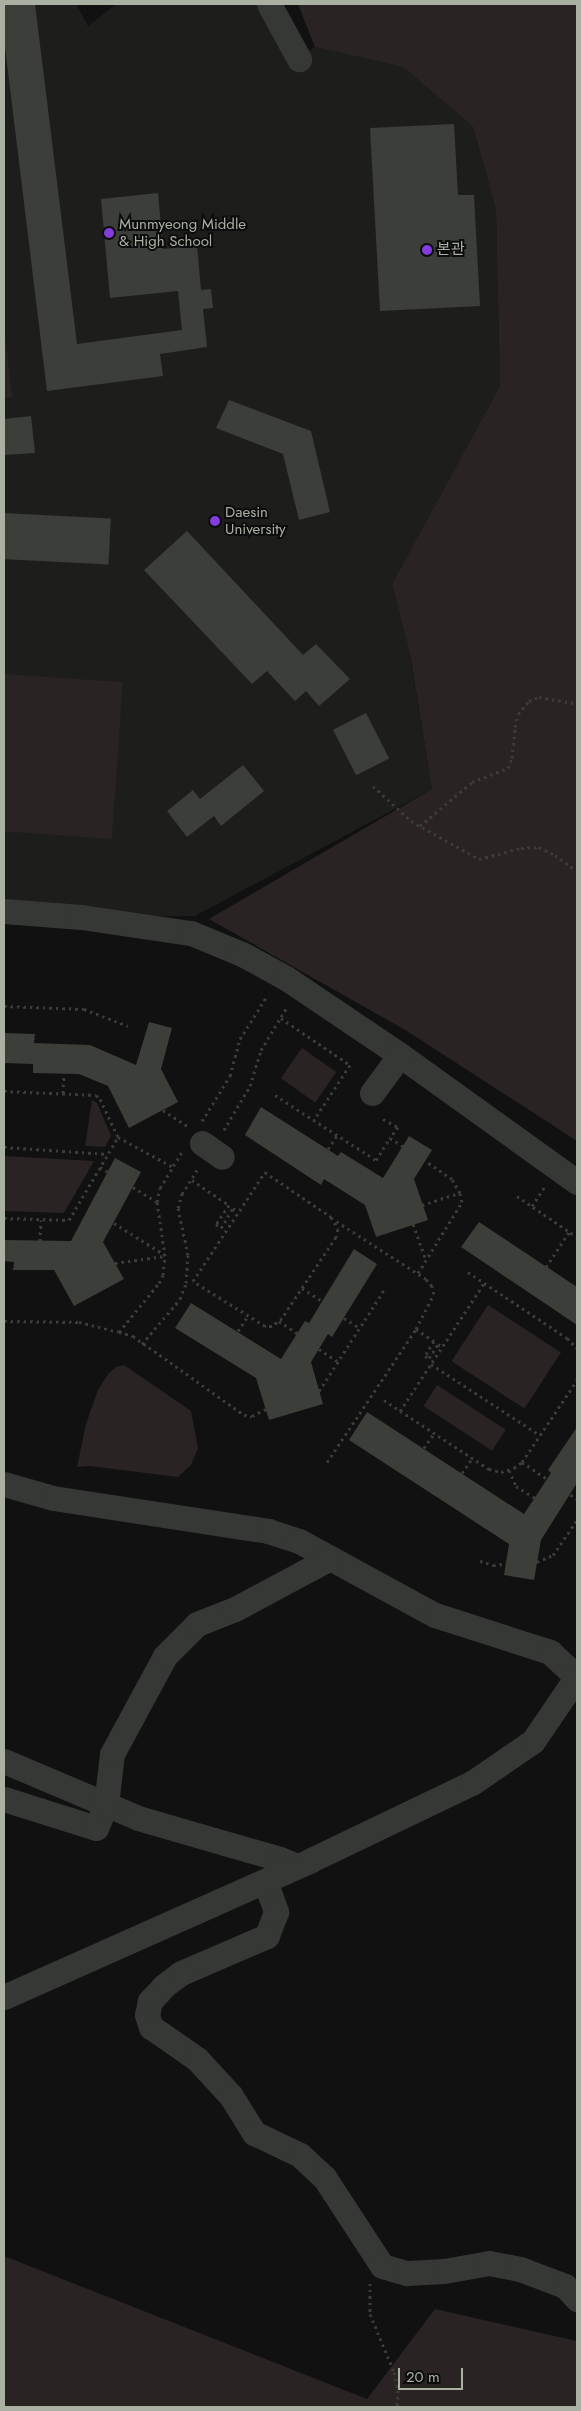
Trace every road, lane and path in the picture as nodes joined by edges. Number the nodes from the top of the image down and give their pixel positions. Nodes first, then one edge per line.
1 (269, 4) edge
2 (298, 59) dead end
3 (577, 704) edge
4 (373, 786) dead end
5 (420, 826) junction
6 (577, 871) edge
7 (4, 911) edge
8 (267, 996) dead end
9 (4, 1006) edge
10 (282, 1018) dead end
11 (128, 1026) dead end
12 (400, 1055) junction
13 (64, 1073) dead end
14 (4, 1091) edge
15 (63, 1093) junction
16 (372, 1093) dead end
17 (275, 1095) dead end
18 (163, 1110) dead end
19 (383, 1119) dead end
20 (314, 1120) junction
21 (337, 1135) junction
22 (118, 1137) junction
23 (195, 1137) junction
24 (390, 1138) junction
25 (402, 1146) dead end
26 (4, 1147) edge
27 (328, 1149) dead end
28 (108, 1154) junction
29 (222, 1157) dead end
30 (425, 1161) dead end
31 (100, 1167) junction
32 (173, 1167) junction
33 (108, 1172) dead end
34 (192, 1180) dead end
35 (549, 1180) dead end
36 (577, 1182) edge
37 (133, 1187) dead end
38 (460, 1193) junction
39 (517, 1196) dead end
40 (158, 1202) junction
41 (422, 1205) dead end
42 (532, 1206) junction
43 (238, 1212) junction
44 (4, 1218) edge
45 (40, 1220) junction
46 (334, 1220) junction
47 (114, 1223) dead end
48 (413, 1224) dead end
49 (570, 1232) junction
50 (577, 1237) edge
51 (40, 1241) dead end
52 (165, 1256) junction
53 (426, 1260) junction
54 (115, 1263) dead end
55 (546, 1266) dead end
56 (468, 1272) dead end
57 (418, 1273) junction
58 (484, 1283) junction
59 (302, 1288) junction
60 (384, 1290) dead end
61 (322, 1302) dead end
62 (247, 1317) junction
63 (344, 1318) dead end
64 (4, 1321) edge
65 (279, 1321) junction
66 (360, 1328) junction
67 (416, 1329) junction
68 (238, 1331) dead end
69 (119, 1332) junction
70 (297, 1333) dead end
71 (442, 1347) junction
72 (577, 1348) edge
73 (319, 1349) dead end
74 (338, 1362) junction
75 (431, 1364) junction
76 (577, 1380) edge
77 (319, 1391) dead end
78 (384, 1400) dead end
79 (266, 1409) dead end
80 (400, 1411) junction
81 (434, 1433) junction
82 (540, 1435) junction
83 (424, 1448) dead end
84 (472, 1458) junction
85 (327, 1462) dead end
86 (522, 1462) junction
87 (509, 1470) junction
88 (462, 1473) dead end
89 (4, 1484) edge
90 (535, 1498) dead end
91 (577, 1498) edge
92 (577, 1520) edge
93 (330, 1558) junction
94 (480, 1561) dead end
95 (537, 1562) dead end
96 (506, 1564) dead end
97 (577, 1677) edge
98 (4, 1761) edge
99 (4, 1799) edge
100 (106, 1804) junction
101 (297, 1866) junction
102 (265, 1881) junction
103 (4, 1997) edge
104 (376, 2258) junction
105 (577, 2299) edge
106 (397, 2407) edge

1 - 2 street
3 - 5 path
4 - 5 path
5 - 6 path
7 - 12 street
8 - 23 path
9 - 11 path
10 - 20 path
12 - 16 street
12 - 36 street
13 - 15 path
14 - 15 path
15 - 22 path
17 - 20 path
18 - 23 path
19 - 24 path
20 - 21 path
21 - 24 path
21 - 27 path
22 - 28 path
22 - 32 path
23 - 29 street
23 - 32 path
24 - 25 path
26 - 28 path
28 - 31 path
30 - 38 path
31 - 33 path
31 - 45 path
32 - 40 path
34 - 43 path
35 - 42 path
37 - 40 path
38 - 41 path
38 - 53 path
39 - 42 path
40 - 52 path
42 - 49 path
43 - 46 path
43 - 62 path
44 - 45 path
45 - 51 path
46 - 57 path
46 - 59 path
47 - 52 path
48 - 53 path
49 - 50 path
49 - 55 path
52 - 54 path
52 - 69 path
53 - 57 path
56 - 58 path
57 - 67 path
58 - 71 path
58 - 72 path
59 - 61 path
59 - 65 path
60 - 66 path
62 - 65 path
62 - 68 path
63 - 66 path
64 - 69 path
65 - 70 path
66 - 74 path
67 - 71 path
67 - 85 path
69 - 79 path
71 - 75 path
73 - 74 path
74 - 77 path
75 - 80 path
75 - 82 path
76 - 82 path
78 - 80 path
80 - 81 path
81 - 83 path
81 - 84 path
82 - 86 path
84 - 87 path
84 - 88 path
86 - 87 path
86 - 91 path
87 - 90 path
89 - 93 street
92 - 95 path
93 - 97 street
93 - 100 street
94 - 96 path
97 - 101 street
98 - 100 street
99 - 100 street
100 - 101 street
101 - 102 street
102 - 103 street
102 - 104 street
104 - 105 street
104 - 106 path

